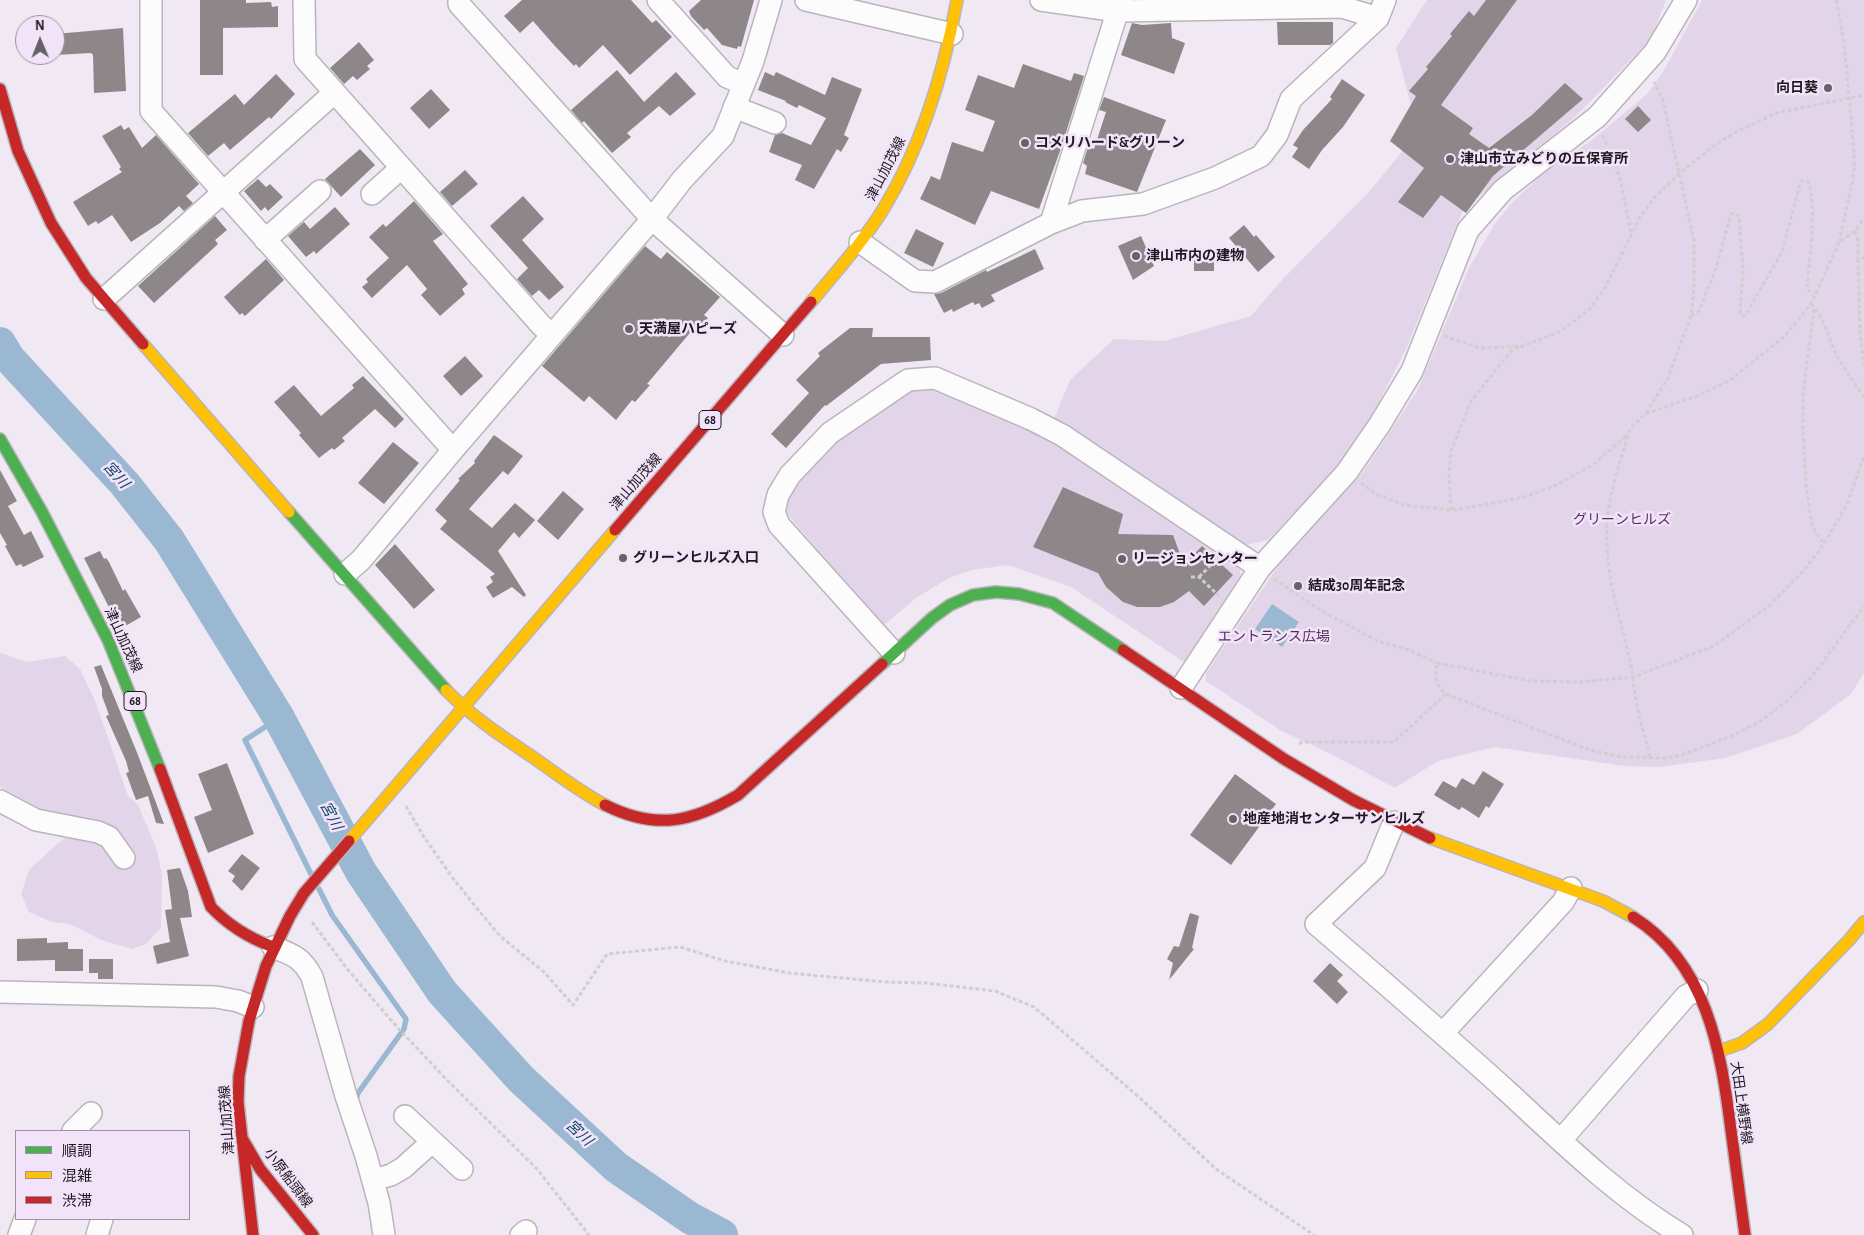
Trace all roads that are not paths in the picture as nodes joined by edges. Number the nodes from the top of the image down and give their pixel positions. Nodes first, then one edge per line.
1 (152, 0) edge
2 (304, 0) edge
3 (459, 0) edge
4 (658, 0) edge
5 (771, 0) edge
6 (806, 0) edge
7 (957, 0) edge
8 (1041, 0) edge
9 (1686, 0) edge
10 (1119, 6) edge
11 (1381, 9) edge
12 (952, 34) junction
13 (744, 84) junction
14 (0, 89) edge
15 (334, 93) junction
16 (734, 107) junction
17 (775, 124) dead end
18 (401, 168) junction
19 (320, 191) dead end
20 (223, 193) junction
21 (372, 194) dead end
22 (652, 219) junction
23 (1051, 222) junction
24 (265, 240) junction
25 (860, 242) junction
26 (104, 299) junction
27 (552, 335) junction
28 (783, 335) junction
29 (0, 439) edge
30 (453, 450) junction
31 (1260, 568) junction
32 (345, 574) junction
33 (894, 653) junction
34 (1181, 688) junction
35 (462, 706) junction
36 (0, 801) edge
37 (1394, 822) junction
38 (124, 858) dead end
39 (1571, 888) junction
40 (1864, 922) edge
41 (273, 947) junction
42 (1697, 990) junction
43 (0, 992) edge
44 (253, 1007) junction
45 (1442, 1033) junction
46 (1719, 1051) junction
47 (91, 1112) dead end
48 (405, 1116) dead end
49 (74, 1130) edge
50 (242, 1138) junction
51 (1561, 1140) junction
52 (432, 1142) junction
53 (462, 1169) dead end
54 (373, 1180) junction
55 (25, 1220) edge
56 (102, 1220) edge
57 (19, 1235) edge
58 (97, 1235) edge
59 (253, 1235) edge
60 (313, 1235) edge
61 (384, 1235) edge
62 (1682, 1235) edge
63 (1745, 1235) edge

1 - 20 street
2 - 15 street
3 - 22 street
4 - 13 street
5 - 13 street
6 - 12 street
7 - 12 main road, 津山加茂線 / 68
8 - 10 street
9 - 31 street
10 - 11 street
10 - 23 street
11 - 23 street
12 - 25 main road, 津山加茂線 / 68
13 - 16 street
14 - 26 main road
15 - 18 street
15 - 20 street
16 - 17 street
16 - 22 street
18 - 21 street
18 - 27 street
19 - 24 street
20 - 24 street
20 - 26 street
22 - 27 street
22 - 28 street
23 - 25 street
24 - 30 street
25 - 28 main road, 津山加茂線 / 68
26 - 32 main road
27 - 30 street
28 - 35 main road, 津山加茂線 / 68
29 - 41 main road, 津山加茂線 / 68
30 - 32 street
31 - 33 street
31 - 34 street
32 - 35 main road
33 - 34 main road
33 - 35 main road
34 - 37 main road
35 - 41 main road, 津山加茂線 / 68
36 - 38 street
37 - 39 main road
37 - 45 street
39 - 42 main road
39 - 45 street
40 - 46 main road, 大田上横野線
41 - 44 main road, 津山加茂線 / 68
41 - 54 street
42 - 46 main road
42 - 51 street
43 - 44 street
44 - 50 main road, 津山加茂線 / 68
45 - 51 street
46 - 63 main road, 大田上横野線
47 - 49 street
48 - 52 street
50 - 59 main road, 津山加茂線 / 68
50 - 60 main road, 小原船頭線
51 - 62 street
52 - 53 street
52 - 54 street
54 - 61 street
55 - 57 street
56 - 58 street

